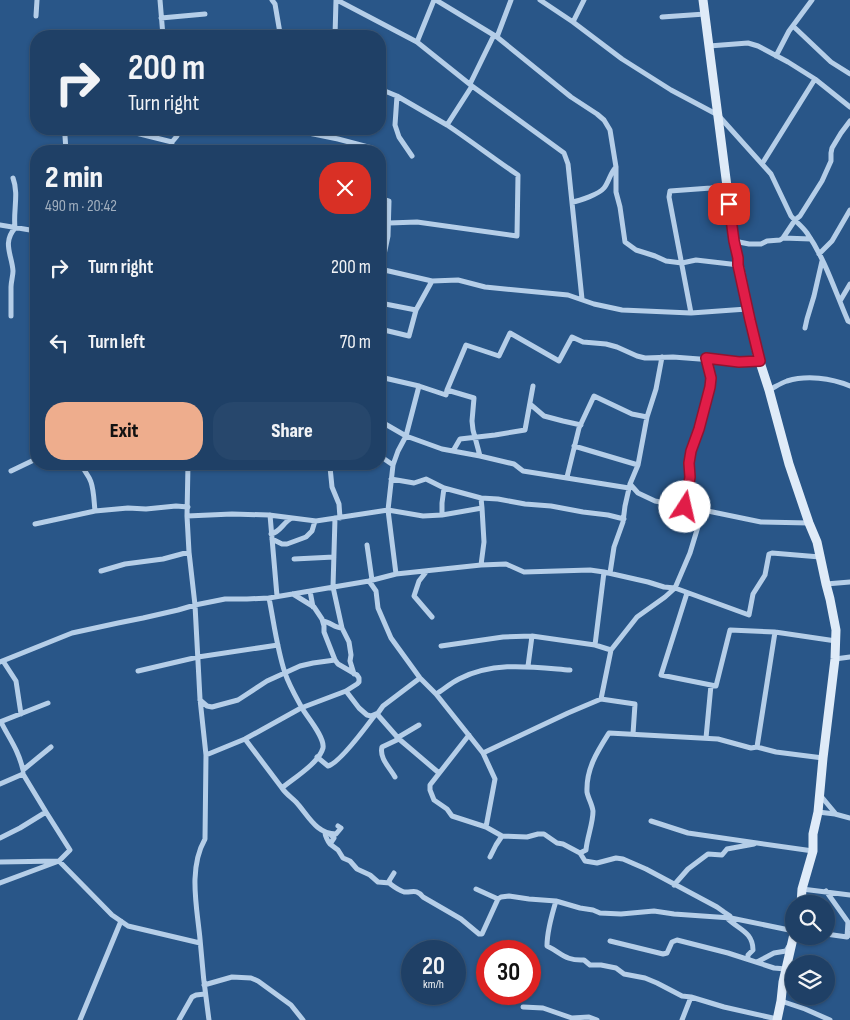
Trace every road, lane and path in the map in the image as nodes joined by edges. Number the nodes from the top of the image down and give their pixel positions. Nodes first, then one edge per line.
1 (37, 0) edge
2 (160, 0) edge
3 (272, 0) edge
4 (336, 0) edge
5 (435, 0) edge
6 (511, 0) edge
7 (540, 0) edge
8 (584, 0) edge
9 (703, 0) edge
10 (812, 0) edge
11 (205, 14) dead end
12 (705, 14) junction
13 (36, 16) dead end
14 (662, 17) dead end
15 (161, 18) junction
16 (572, 22) junction
17 (793, 26) junction
18 (162, 30) edge
19 (279, 30) edge
20 (335, 30) edge
21 (495, 36) junction
22 (418, 42) junction
23 (709, 46) junction
24 (776, 56) junction
25 (850, 74) edge
26 (815, 79) junction
27 (471, 85) junction
28 (386, 91) edge
29 (397, 96) junction
30 (850, 107) edge
31 (718, 116) junction
32 (850, 121) edge
33 (447, 125) junction
34 (137, 135) edge
35 (318, 135) edge
36 (166, 145) edge
37 (361, 145) edge
38 (412, 156) dead end
39 (762, 164) junction
40 (616, 167) junction
41 (13, 178) dead end
42 (727, 186) junction
43 (386, 200) edge
44 (572, 202) junction
45 (850, 210) edge
46 (795, 220) junction
47 (389, 223) junction
48 (0, 225) edge
49 (15, 228) junction
50 (30, 231) edge
51 (784, 238) junction
52 (811, 239) junction
53 (734, 241) junction
54 (386, 244) edge
55 (819, 254) junction
56 (822, 260) junction
57 (682, 263) junction
58 (738, 265) junction
59 (386, 270) edge
60 (432, 281) junction
61 (850, 284) edge
62 (582, 300) junction
63 (840, 301) junction
64 (386, 303) edge
65 (747, 309) junction
66 (416, 310) junction
67 (691, 312) junction
68 (12, 316) dead end
69 (850, 322) edge
70 (805, 328) dead end
71 (386, 330) edge
72 (662, 357) junction
73 (706, 358) junction
74 (760, 361) junction
75 (386, 378) edge
76 (419, 386) junction
77 (533, 386) dead end
78 (850, 386) edge
79 (447, 390) junction
80 (769, 390) junction
81 (530, 404) junction
82 (647, 417) junction
83 (386, 424) edge
84 (582, 425) junction
85 (406, 436) junction
86 (475, 438) junction
87 (574, 446) junction
88 (453, 451) junction
89 (480, 456) junction
90 (386, 460) edge
91 (30, 462) edge
92 (393, 465) junction
93 (638, 465) junction
94 (11, 470) dead end
95 (84, 470) edge
96 (188, 470) edge
97 (330, 470) edge
98 (567, 477) junction
99 (391, 479) junction
100 (630, 486) junction
101 (444, 488) junction
102 (480, 498) junction
103 (188, 507) junction
104 (685, 507) junction
105 (482, 508) junction
106 (388, 510) junction
107 (703, 510) junction
108 (95, 511) junction
109 (270, 515) junction
110 (442, 515) junction
111 (187, 516) junction
112 (292, 518) junction
113 (337, 518) junction
114 (624, 519) junction
115 (315, 520) junction
116 (809, 523) junction
117 (35, 524) dead end
118 (272, 536) junction
119 (367, 545) dead end
120 (189, 552) junction
121 (334, 557) junction
122 (820, 558) junction
123 (294, 559) dead end
124 (481, 565) junction
125 (102, 572) dead end
126 (426, 572) junction
127 (607, 572) junction
128 (396, 574) junction
129 (371, 580) junction
130 (850, 582) edge
131 (826, 584) junction
132 (333, 587) junction
133 (675, 588) junction
134 (310, 591) junction
135 (688, 593) junction
136 (292, 594) junction
137 (277, 596) junction
138 (269, 598) junction
139 (195, 605) junction
140 (314, 607) junction
141 (432, 617) dead end
142 (323, 622) junction
143 (342, 628) junction
144 (775, 632) junction
145 (532, 636) junction
146 (836, 641) junction
147 (278, 645) junction
148 (595, 645) junction
149 (441, 646) dead end
150 (611, 650) junction
151 (198, 657) junction
152 (850, 657) edge
153 (835, 659) junction
154 (1, 660) edge
155 (336, 661) junction
156 (350, 661) junction
157 (528, 666) junction
158 (570, 670) dead end
159 (138, 671) dead end
160 (285, 674) junction
161 (354, 674) junction
162 (420, 678) junction
163 (711, 685) junction
164 (346, 691) junction
165 (436, 694) junction
166 (200, 699) junction
167 (601, 699) junction
168 (48, 703) dead end
169 (301, 708) junction
170 (20, 714) junction
171 (376, 715) junction
172 (0, 722) edge
173 (419, 725) dead end
174 (632, 734) junction
175 (469, 735) junction
176 (398, 738) junction
177 (706, 738) junction
178 (245, 739) junction
179 (757, 747) junction
180 (51, 748) dead end
181 (483, 753) junction
182 (206, 755) junction
183 (317, 757) junction
184 (823, 758) junction
185 (23, 772) junction
186 (439, 773) junction
187 (396, 777) dead end
188 (0, 784) edge
189 (282, 788) junction
190 (819, 793) junction
191 (46, 812) junction
192 (818, 812) junction
193 (835, 814) junction
194 (850, 818) edge
195 (651, 821) dead end
196 (338, 826) dead end
197 (486, 827) junction
198 (328, 833) junction
199 (502, 836) junction
200 (0, 838) edge
201 (760, 842) junction
202 (813, 850) junction
203 (580, 853) junction
204 (490, 857) dead end
205 (59, 861) junction
206 (0, 862) edge
207 (394, 873) dead end
208 (0, 883) edge
209 (389, 883) junction
210 (674, 885) junction
211 (476, 889) dead end
212 (802, 889) junction
213 (826, 891) junction
214 (802, 895) edge
215 (850, 895) edge
216 (498, 899) junction
217 (556, 901) junction
218 (729, 918) junction
219 (121, 921) junction
220 (785, 930) edge
221 (835, 934) edge
222 (849, 935) edge
223 (610, 941) dead end
224 (200, 943) junction
225 (790, 945) edge
226 (748, 959) junction
227 (757, 962) junction
228 (785, 969) edge
229 (785, 973) edge
230 (204, 985) junction
231 (205, 994) junction
232 (691, 997) junction
233 (781, 1001) junction
234 (523, 1006) dead end
235 (80, 1020) edge
236 (179, 1020) edge
237 (209, 1020) edge
238 (303, 1020) edge
239 (596, 1020) edge
240 (682, 1020) edge
241 (777, 1020) edge
242 (830, 1020) edge

1 - 13 street
2 - 15 street
3 - 19 street
4 - 20 street
4 - 22 street
5 - 21 street
5 - 22 street
6 - 21 street
7 - 16 street
8 - 16 street
9 - 12 street
10 - 17 street
11 - 15 street
12 - 14 street
12 - 23 street
15 - 18 street
16 - 31 street
17 - 24 street
17 - 25 street
21 - 27 street
21 - 40 street
22 - 27 street
23 - 24 street
23 - 31 street
24 - 26 street
26 - 30 street
26 - 39 street
27 - 33 street
27 - 44 street
28 - 29 street
29 - 33 street
29 - 38 street
31 - 39 street
31 - 42 street
32 - 46 street
33 - 47 street
34 - 36 street
35 - 37 street
39 - 46 street
40 - 44 street
40 - 57 street
41 - 49 street
42 - 53 street
42 - 57 street
43 - 47 street
44 - 62 street
45 - 55 street
46 - 51 street
46 - 52 street
47 - 54 street
48 - 49 street
49 - 50 street
49 - 68 street
51 - 52 street
51 - 53 street
52 - 55 street
53 - 58 street
55 - 56 street
56 - 63 street
56 - 70 street
57 - 58 street
57 - 67 street
58 - 65 street
59 - 60 street
60 - 62 street
60 - 66 street
61 - 63 street
62 - 67 street
63 - 69 street
64 - 66 street
65 - 67 street
65 - 74 street
66 - 71 street
72 - 73 street
72 - 79 street
72 - 82 street
73 - 74 street
73 - 104 street
74 - 80 street
75 - 76 street
76 - 79 street
76 - 85 street
77 - 81 street
78 - 80 street
79 - 86 street
80 - 116 street
81 - 84 street
81 - 86 street
82 - 84 street
82 - 93 street
83 - 85 street
84 - 87 street
85 - 88 street
85 - 92 street
86 - 88 street
86 - 89 street
87 - 93 street
87 - 98 street
88 - 89 street
89 - 98 street
90 - 92 street
91 - 94 street
92 - 99 street
93 - 100 street
95 - 108 street
96 - 103 street
97 - 113 street
98 - 100 street
99 - 101 street
99 - 106 street
100 - 104 street
100 - 114 street
101 - 102 street
101 - 110 street
102 - 105 street
102 - 114 street
103 - 108 street
103 - 111 street
104 - 107 street
105 - 110 street
105 - 124 street
106 - 110 street
106 - 113 street
106 - 128 street
107 - 116 street
107 - 133 street
108 - 117 street
109 - 111 street
109 - 112 street
109 - 118 street
111 - 120 street
112 - 115 street
112 - 118 street
113 - 115 street
113 - 121 street
114 - 127 street
115 - 118 street
116 - 122 street
118 - 137 street
119 - 129 street
120 - 125 street
120 - 139 street
121 - 123 street
121 - 132 street
122 - 131 street
122 - 135 street
124 - 126 street
124 - 127 street
126 - 128 street
126 - 141 street
127 - 133 street
127 - 148 street
128 - 129 street
129 - 132 street
129 - 162 street
130 - 131 street
131 - 146 street
132 - 134 street
132 - 143 street
133 - 135 street
133 - 150 street
134 - 136 street
134 - 140 street
135 - 163 street
136 - 137 street
136 - 140 street
137 - 138 street
138 - 139 street
138 - 147 street
139 - 151 street
139 - 154 street
140 - 142 street
142 - 143 street
142 - 155 street
143 - 156 street
144 - 146 street
144 - 163 street
144 - 179 street
145 - 148 street
145 - 149 street
145 - 157 street
146 - 153 street
147 - 151 street
147 - 160 street
148 - 150 street
150 - 167 street
151 - 159 street
151 - 166 street
152 - 153 street
153 - 184 street
154 - 170 street
155 - 156 street
155 - 160 street
155 - 161 street
156 - 161 street
157 - 158 street
157 - 165 street
160 - 166 street
160 - 169 street
161 - 164 street
162 - 165 street
162 - 171 street
163 - 177 street
164 - 169 street
164 - 171 street
165 - 175 street
166 - 182 street
167 - 174 street
167 - 181 street
168 - 170 street
169 - 178 street
169 - 183 street
170 - 172 street
171 - 176 street
171 - 183 street
172 - 185 street
173 - 176 street
174 - 177 street
174 - 203 street
175 - 181 street
175 - 186 street
176 - 186 street
176 - 187 street
177 - 179 street
178 - 182 street
178 - 189 street
179 - 184 street
180 - 185 street
181 - 197 street
182 - 224 street
183 - 189 street
184 - 190 street
185 - 188 street
185 - 191 street
186 - 197 street
189 - 198 street
190 - 192 street
190 - 193 street
191 - 200 street
191 - 205 street
192 - 193 street
192 - 202 street
193 - 194 street
195 - 201 street
196 - 198 street
197 - 199 street
198 - 209 street
199 - 203 street
199 - 204 street
201 - 202 street
201 - 210 street
202 - 212 street
203 - 210 street
205 - 206 street
205 - 208 street
205 - 219 street
207 - 209 street
209 - 216 street
210 - 218 street
211 - 216 street
212 - 213 street
212 - 214 street
213 - 215 street
213 - 222 street
216 - 217 street
217 - 218 street
217 - 232 street
218 - 220 street
218 - 226 street
219 - 224 street
219 - 235 street
221 - 222 street
223 - 226 street
224 - 230 street
225 - 227 street
226 - 227 street
227 - 228 street
229 - 233 street
230 - 231 street
230 - 238 street
231 - 236 street
231 - 237 street
232 - 240 street
232 - 241 street
233 - 241 street
233 - 242 street
234 - 239 street

